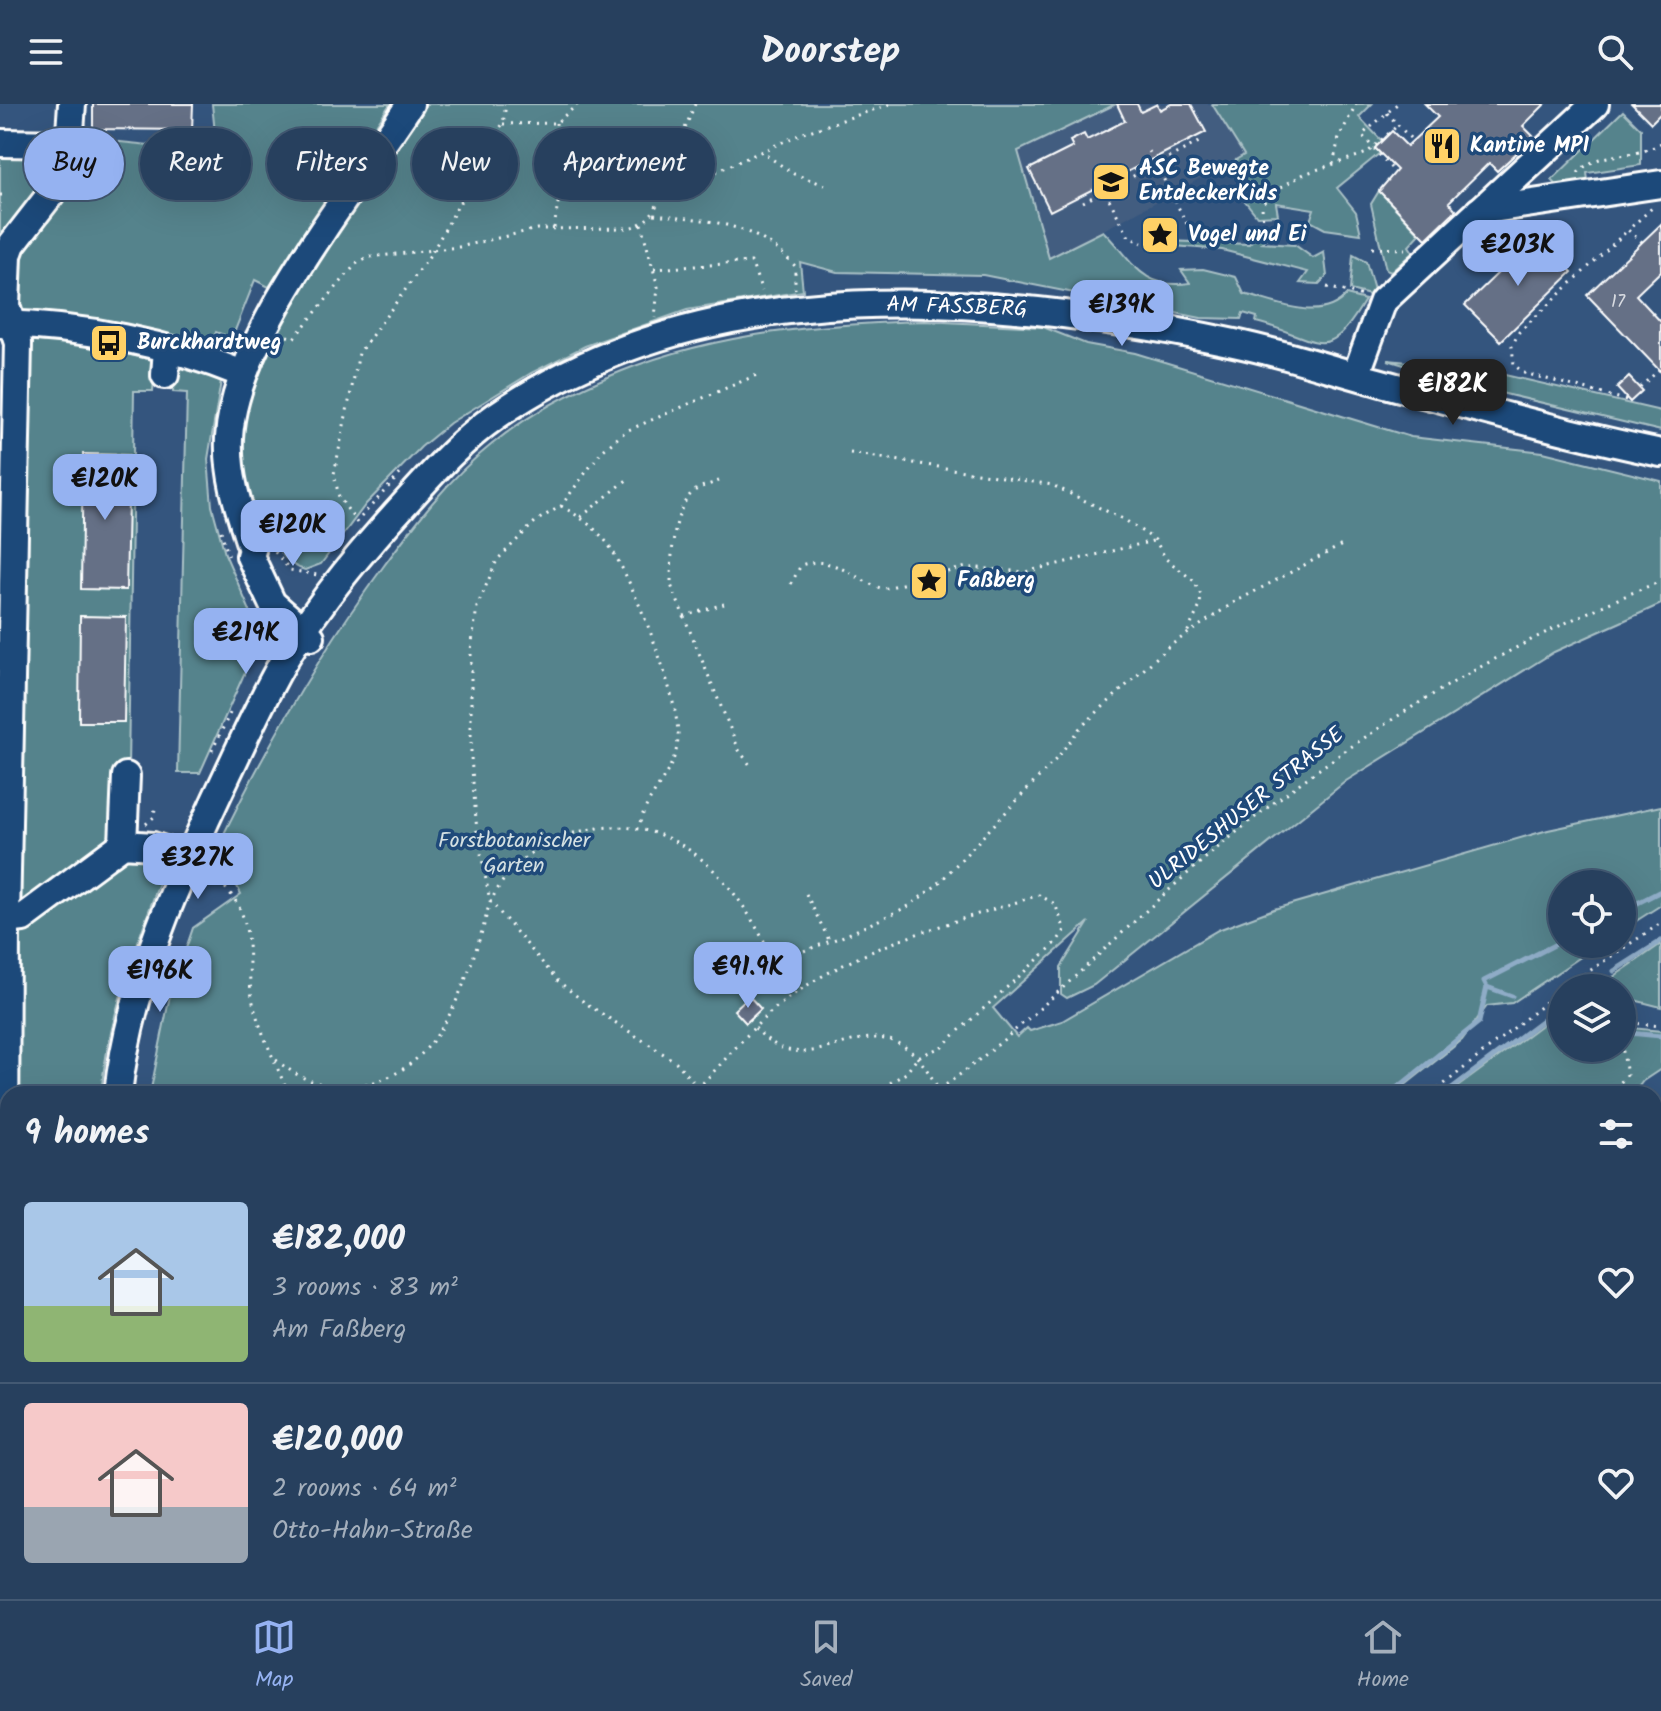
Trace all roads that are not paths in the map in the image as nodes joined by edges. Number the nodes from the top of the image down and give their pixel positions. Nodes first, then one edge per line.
1 (72, 104) edge
2 (410, 104) edge
3 (1595, 104) edge
4 (71, 128) edge
5 (0, 143) edge
6 (24, 143) edge
7 (1658, 184) edge
8 (49, 200) edge
9 (1477, 211) junction
10 (4, 321) edge
11 (243, 374) junction
12 (1356, 375) junction
13 (1661, 453) edge
14 (309, 630) junction
15 (126, 776) dead end
16 (123, 844) junction
17 (187, 858) junction
18 (6, 920) junction
19 (5, 1086) edge
20 (119, 1086) edge

1 - 4 street
2 - 11 street
3 - 9 street
5 - 6 street
7 - 9 street
8 - 10 street
9 - 12 street
10 - 11 street
10 - 18 street
11 - 14 street
12 - 13 street, AM FASSBERG
12 - 14 street, AM FASSBERG
14 - 17 street, AM FASSBERG
15 - 16 street
16 - 17 street
16 - 18 street
17 - 20 street, AM FASSBERG
18 - 19 street

